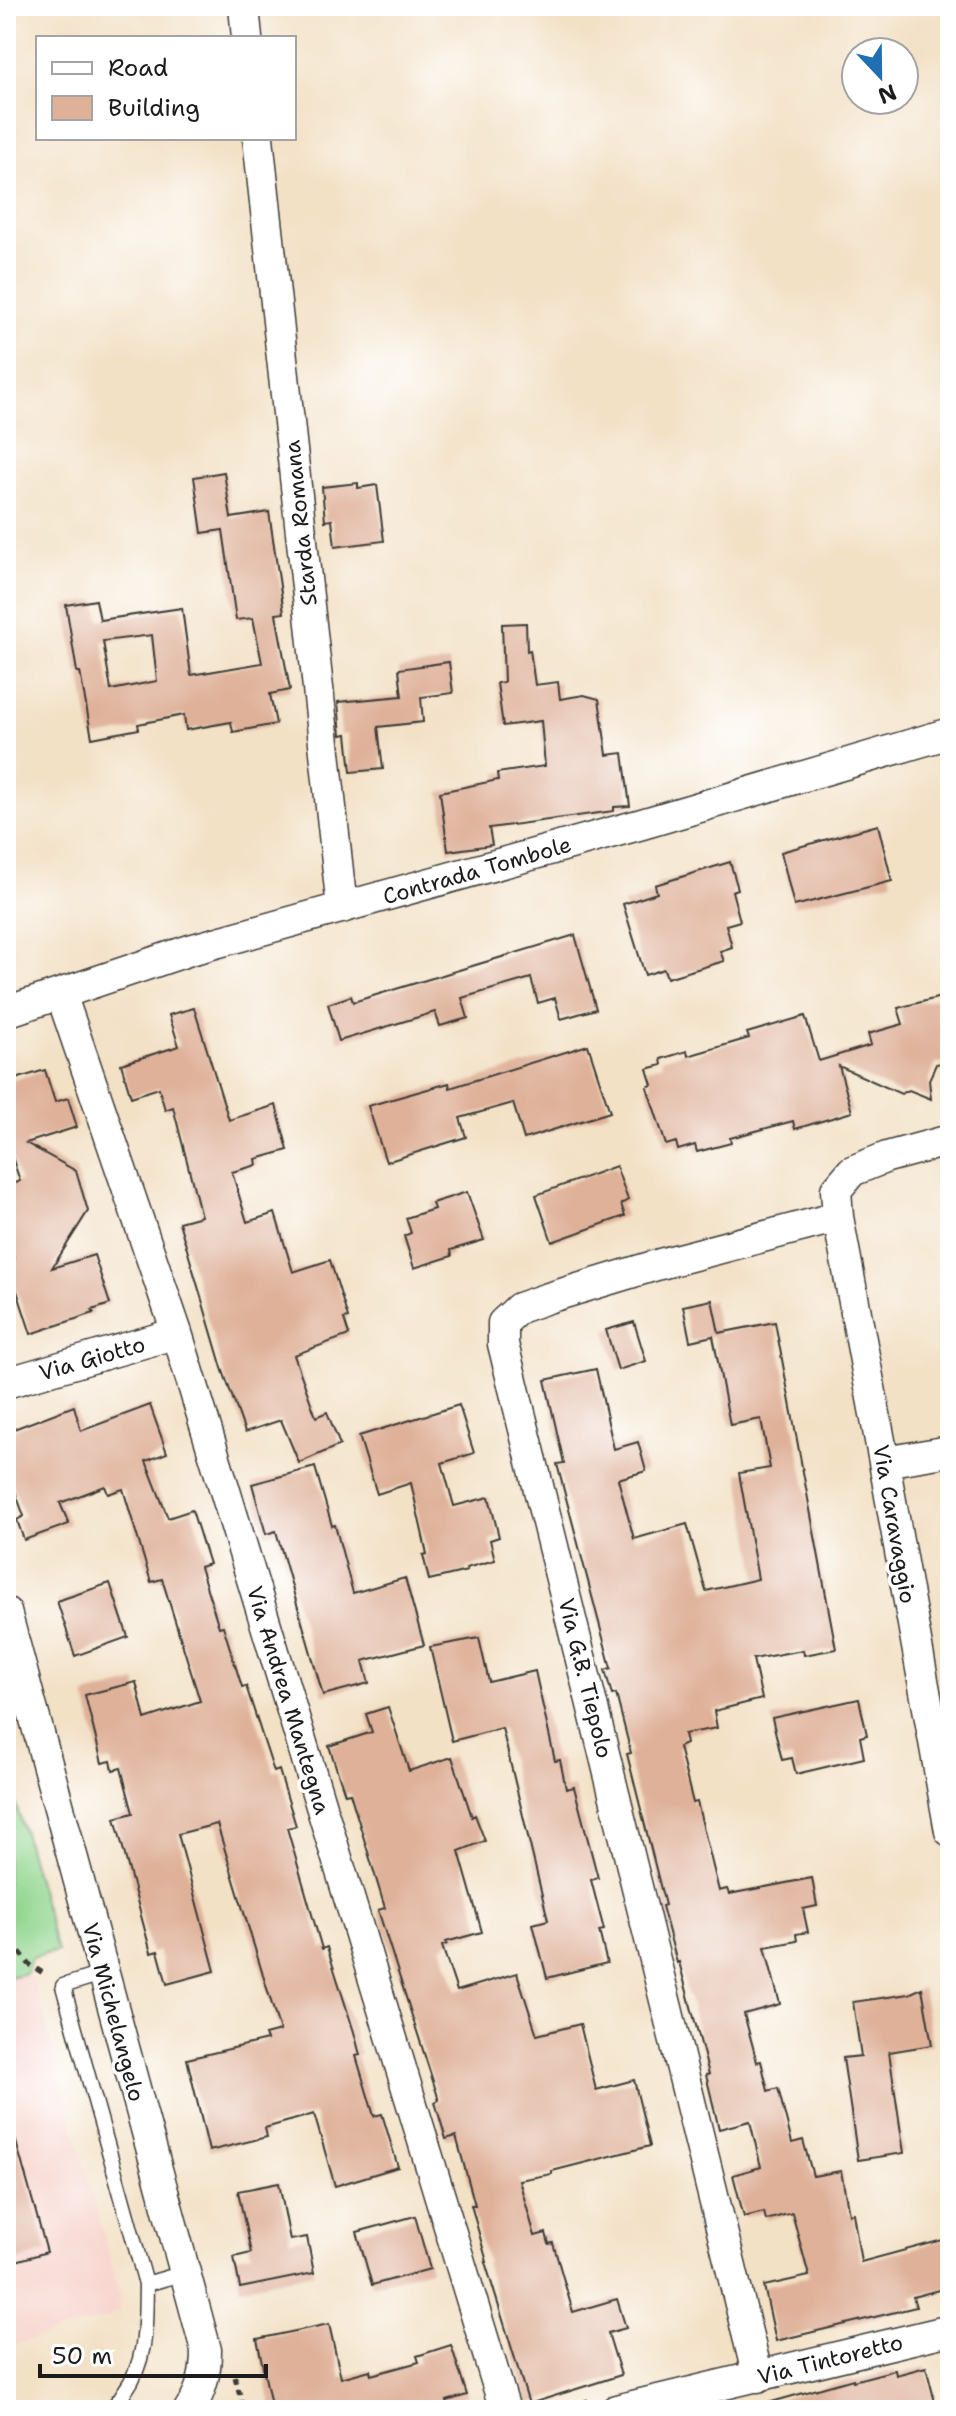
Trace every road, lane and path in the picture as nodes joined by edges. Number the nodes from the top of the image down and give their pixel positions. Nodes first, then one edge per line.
1 (244, 6) edge
2 (247, 36) edge
3 (258, 140) edge
4 (950, 733) edge
5 (342, 908) junction
6 (61, 994) junction
7 (6, 1012) edge
8 (950, 1140) edge
9 (838, 1217) junction
10 (177, 1333) junction
11 (6, 1383) edge
12 (950, 1451) edge
13 (884, 1462) junction
14 (6, 1612) edge
15 (950, 1831) edge
16 (6, 1933) edge
17 (104, 1973) junction
18 (63, 1986) junction
19 (184, 2273) junction
20 (146, 2284) junction
21 (950, 2330) edge
22 (758, 2377) junction
23 (108, 2410) edge
24 (189, 2410) edge
25 (505, 2410) edge
26 (616, 2410) edge

1 - 2 street
3 - 5 street, Starda Romana
4 - 5 street, Contrada Tombole
5 - 6 street, Contrada Tombole
6 - 7 street, Contrada Tombole
6 - 10 street, Via Andrea Mantegna
8 - 9 street
9 - 13 street, Via Caravaggio
9 - 22 street, Via G.B. Tiepolo
10 - 11 street, Via Giotto
10 - 25 street, Via Andrea Mantegna
12 - 13 street
13 - 15 street, Via Caravaggio
14 - 17 street, Via Michelangelo
16 - 18 path
17 - 18 lane
17 - 19 street, Via Michelangelo
18 - 20 lane
19 - 20 lane
19 - 24 street, Via Michelangelo
20 - 23 lane
21 - 22 street, Via Tintoretto
22 - 26 street, Via Tintoretto

